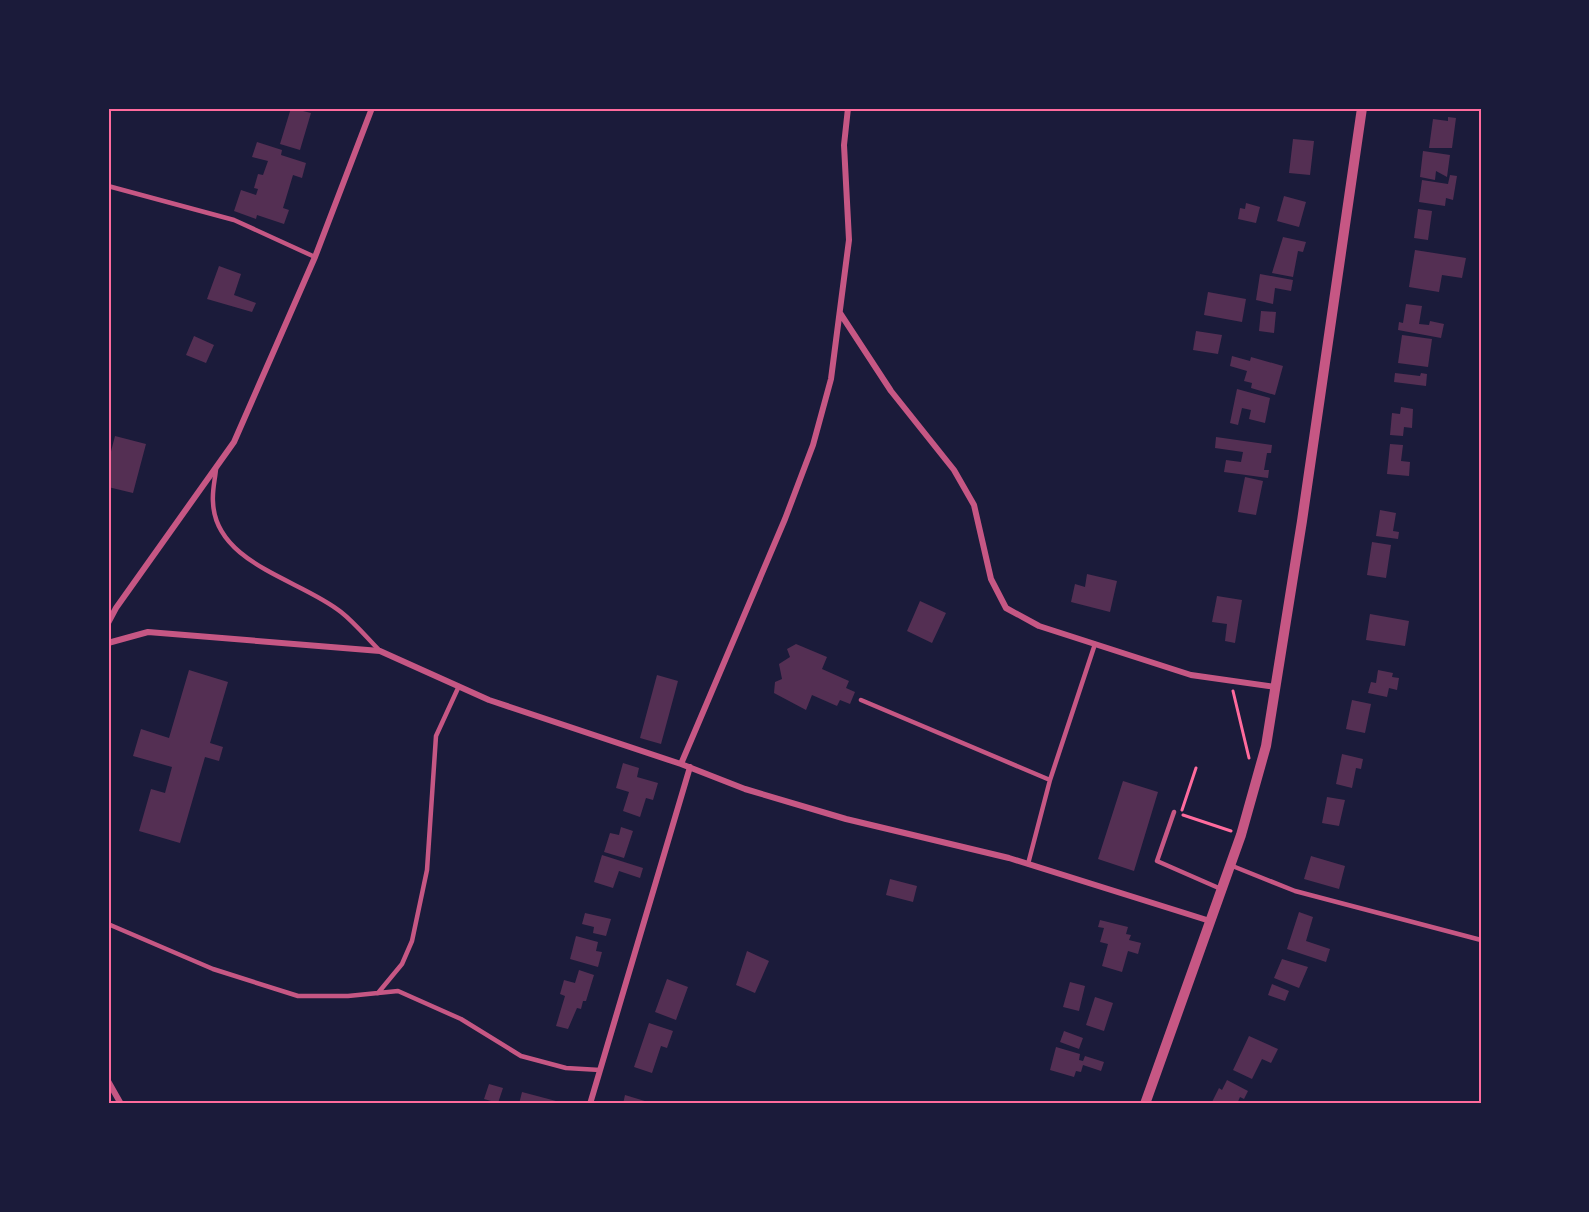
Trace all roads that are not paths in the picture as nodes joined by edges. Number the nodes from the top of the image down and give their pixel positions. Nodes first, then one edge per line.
1 (372, 108) edge
2 (848, 108) edge
3 (1362, 108) edge
4 (108, 186) edge
5 (315, 256) junction
6 (840, 313) junction
7 (216, 468) junction
8 (108, 623) edge
9 (108, 643) edge
10 (1095, 644) junction
11 (380, 651) junction
12 (459, 686) junction
13 (1275, 687) junction
14 (861, 700) dead end
15 (681, 764) junction
16 (690, 767) junction
17 (1050, 780) junction
18 (1174, 812) road end
19 (1028, 864) junction
20 (1230, 865) junction
21 (1221, 889) junction
22 (1210, 921) junction
23 (108, 924) edge
24 (1481, 940) edge
25 (377, 993) junction
26 (600, 1070) junction
27 (108, 1082) edge
28 (121, 1104) edge
29 (590, 1104) edge
30 (1145, 1104) edge

1 - 5 street
2 - 6 street
3 - 13 street
4 - 5 lane
5 - 7 street
6 - 10 street
6 - 15 street
7 - 8 street
7 - 11 lane
9 - 11 street
10 - 13 street
10 - 17 lane
11 - 12 street
12 - 15 street
12 - 25 lane
13 - 20 street
14 - 17 lane
15 - 16 street
16 - 19 street
16 - 26 street
17 - 19 lane
18 - 21 lane
19 - 22 street
20 - 21 street
20 - 24 lane
21 - 22 street
22 - 30 street
23 - 25 lane
25 - 26 lane
26 - 29 street
27 - 28 street

